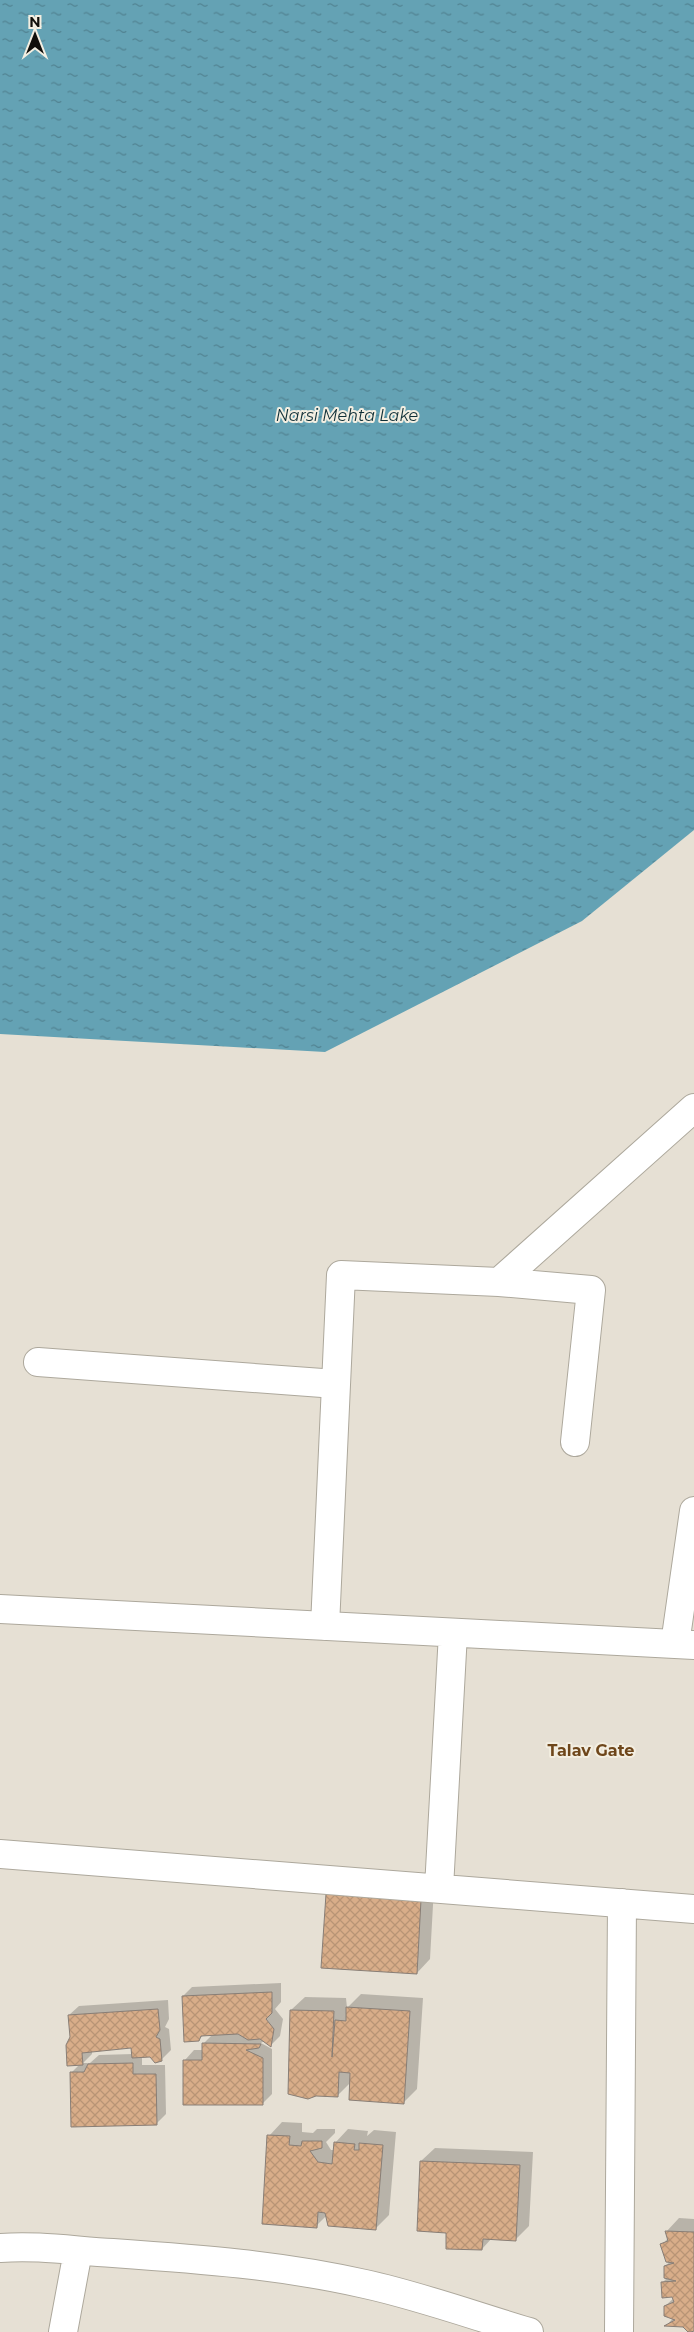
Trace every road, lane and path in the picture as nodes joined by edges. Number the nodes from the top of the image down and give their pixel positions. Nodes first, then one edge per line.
1 (694, 1108) edge
2 (500, 1282) junction
3 (38, 1362) dead end
4 (336, 1384) junction
5 (575, 1442) dead end
6 (694, 1511) edge
7 (0, 1609) edge
8 (325, 1626) junction
9 (453, 1633) junction
10 (685, 1644) edge
11 (0, 1854) edge
12 (439, 1888) junction
13 (622, 1903) junction
14 (694, 1909) edge
15 (0, 2248) edge
16 (78, 2251) junction
17 (63, 2332) edge
18 (529, 2332) edge
19 (619, 2332) edge

1 - 2 street
2 - 4 street
2 - 5 street
3 - 4 street
4 - 8 street
6 - 10 street
7 - 8 street
8 - 9 street
9 - 10 street
9 - 12 street
11 - 12 street
12 - 13 street
13 - 14 street
13 - 19 street
15 - 16 street
16 - 17 street
16 - 18 street

